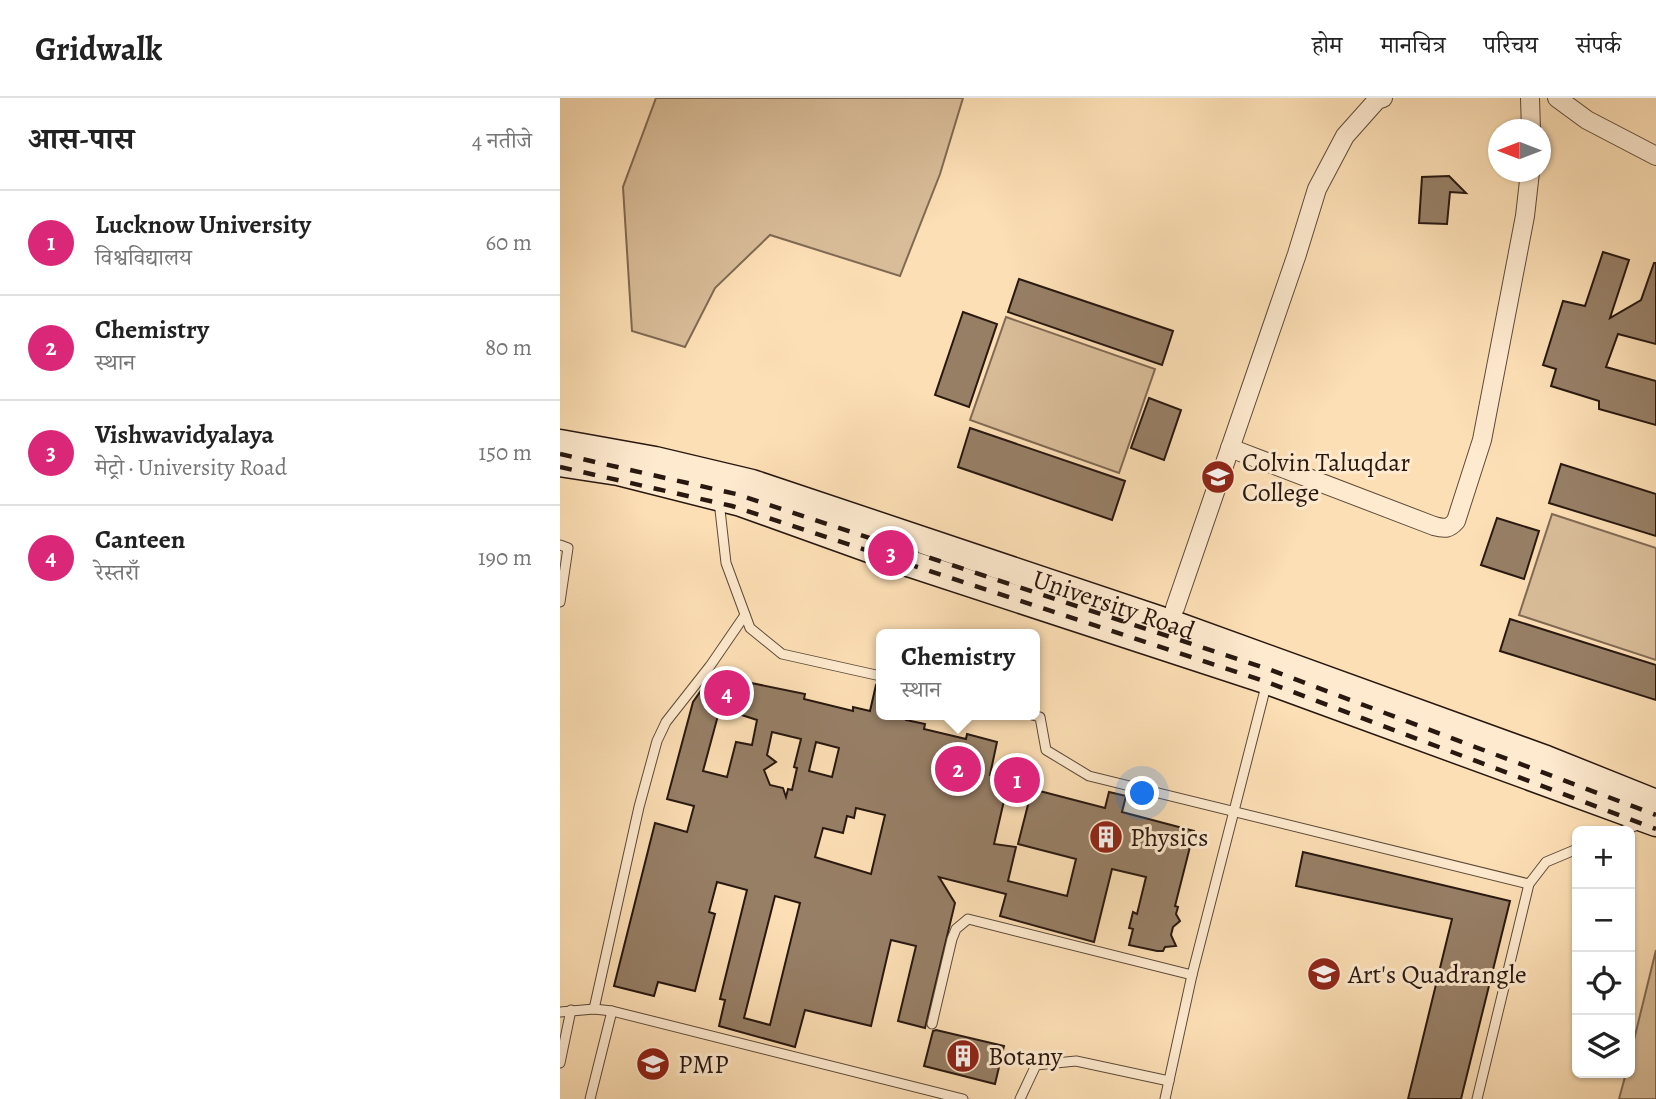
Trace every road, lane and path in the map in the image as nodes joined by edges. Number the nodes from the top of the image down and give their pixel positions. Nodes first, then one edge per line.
1 (1383, 98) edge
2 (1530, 98) edge
3 (1557, 98) edge
4 (1531, 119) edge
5 (1656, 156) edge
6 (1529, 182) edge
7 (560, 443) edge
8 (1230, 448) junction
9 (560, 463) edge
10 (721, 486) junction
11 (560, 545) edge
12 (560, 602) edge
13 (745, 614) junction
14 (1172, 615) junction
15 (876, 675) edge
16 (1268, 681) junction
17 (1040, 717) edge
18 (1235, 813) junction
19 (1654, 815) edge
20 (1632, 826) edge
21 (1572, 851) edge
22 (1529, 884) junction
23 (1192, 975) junction
24 (594, 1009) junction
25 (571, 1010) junction
26 (612, 1011) junction
27 (560, 1012) edge
28 (932, 1024) dead end
29 (560, 1063) edge
30 (1169, 1081) junction
31 (590, 1099) edge
32 (963, 1099) edge
33 (1020, 1099) edge
34 (1165, 1099) edge
35 (1477, 1099) edge

1 - 8 street
2 - 4 street
3 - 5 street
6 - 8 street
7 - 10 main road, University Road
8 - 14 street
9 - 10 main road, University Road
10 - 13 lane
10 - 14 main road, University Road
10 - 16 main road, University Road
11 - 12 lane
13 - 15 lane
13 - 24 lane
14 - 19 main road, University Road
16 - 18 lane
16 - 19 main road, University Road
17 - 18 lane
18 - 22 lane
18 - 23 lane
19 - 20 lane
21 - 22 lane
22 - 35 lane
23 - 28 lane
23 - 30 lane
24 - 25 lane
24 - 26 lane
25 - 27 lane
25 - 29 lane
26 - 31 lane
26 - 32 lane
30 - 33 lane
30 - 34 lane

